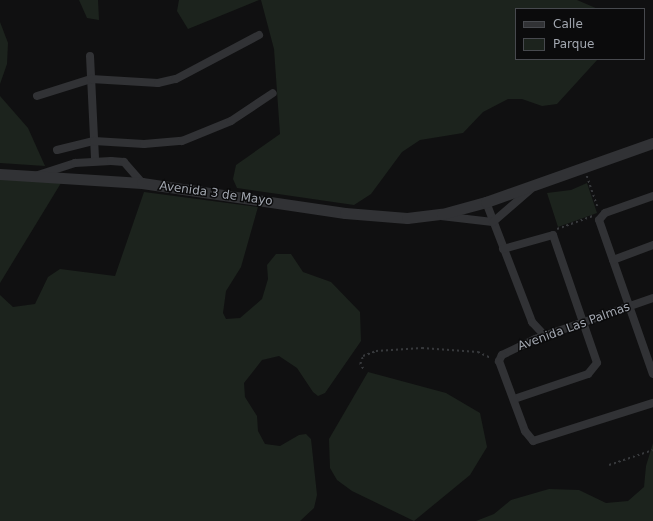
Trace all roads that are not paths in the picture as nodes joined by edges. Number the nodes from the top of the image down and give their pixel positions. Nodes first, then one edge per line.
1 (260, 35) dead end
2 (90, 56) dead end
3 (91, 79) junction
4 (273, 93) dead end
5 (37, 96) dead end
6 (94, 141) junction
7 (653, 143) edge
8 (57, 150) dead end
9 (95, 160) junction
10 (0, 174) edge
11 (35, 176) junction
12 (142, 183) junction
13 (542, 183) junction
14 (653, 196) edge
15 (486, 202) junction
16 (431, 216) junction
17 (493, 222) junction
18 (653, 245) edge
19 (503, 249) junction
20 (613, 260) junction
21 (653, 298) edge
22 (629, 307) junction
23 (583, 323) junction
24 (545, 336) junction
25 (650, 354) edge
26 (653, 374) edge
27 (514, 399) junction
28 (653, 403) edge

1 - 3 street
2 - 3 street
3 - 5 street
3 - 6 street
4 - 6 street
6 - 8 street
6 - 9 street
7 - 13 street, Avenida 3 de Mayo
9 - 11 street
9 - 12 street
10 - 11 street, Avenida 3 de Mayo
11 - 12 street, Avenida 3 de Mayo
12 - 16 street, Avenida 3 de Mayo
13 - 15 street, Avenida 3 de Mayo
13 - 17 street
14 - 20 street
15 - 16 street, Avenida 3 de Mayo
15 - 17 street
16 - 17 street
17 - 19 street
18 - 20 street
19 - 23 street
19 - 24 street
20 - 22 street
21 - 22 street, Avenida Las Palmas
22 - 23 street, Avenida Las Palmas
22 - 25 street
23 - 24 street, Avenida Las Palmas
23 - 27 street
24 - 27 street, Avenida Las Palmas
25 - 26 street
27 - 28 street

